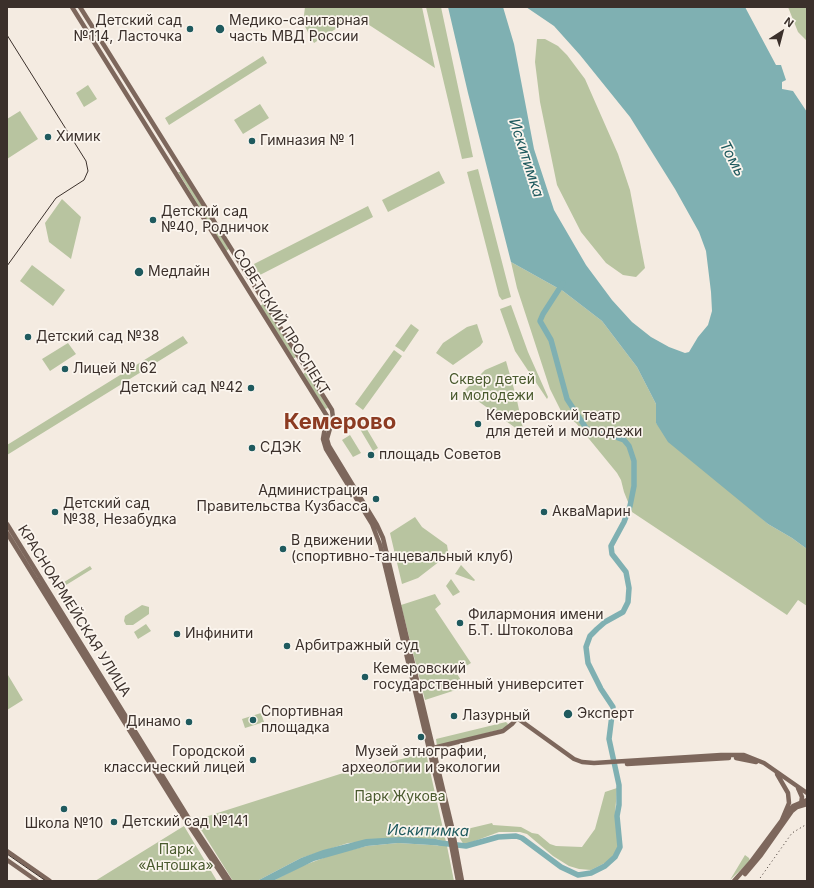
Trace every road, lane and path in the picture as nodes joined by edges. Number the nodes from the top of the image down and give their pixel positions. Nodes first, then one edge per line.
1 (72, 7) edge
2 (80, 7) edge
3 (154, 126) junction
4 (150, 131) junction
5 (159, 134) junction
6 (154, 137) junction
7 (182, 170) junction
8 (176, 174) junction
9 (297, 354) junction
10 (290, 358) junction
11 (306, 368) junction
12 (299, 373) junction
13 (7, 524) edge
14 (7, 533) edge
15 (44, 590) junction
16 (129, 727) junction
17 (433, 748) junction
18 (638, 761) junction
19 (778, 776) junction
20 (797, 786) junction
21 (800, 791) junction
22 (807, 794) edge
23 (803, 802) edge
24 (807, 804) edge
25 (186, 817) junction
26 (781, 822) junction
27 (450, 827) junction
28 (7, 850) edge
29 (7, 860) edge
30 (459, 873) junction
31 (227, 879) edge
32 (37, 881) edge
33 (50, 881) edge
34 (458, 881) edge
35 (462, 881) edge
36 (734, 881) edge
37 (738, 881) edge

1 - 4 main road, СОВЕТСКИЙ ПРОСПЕКТ
2 - 3 main road, СОВЕТСКИЙ ПРОСПЕКТ
3 - 4 main road
3 - 5 main road, СОВЕТСКИЙ ПРОСПЕКТ
4 - 6 main road, СОВЕТСКИЙ ПРОСПЕКТ
5 - 6 main road
5 - 7 main road, СОВЕТСКИЙ ПРОСПЕКТ
6 - 8 main road, СОВЕТСКИЙ ПРОСПЕКТ
7 - 8 main road
7 - 9 main road, СОВЕТСКИЙ ПРОСПЕКТ
8 - 10 main road, СОВЕТСКИЙ ПРОСПЕКТ
9 - 10 main road
9 - 11 main road, СОВЕТСКИЙ ПРОСПЕКТ
10 - 12 main road, СОВЕТСКИЙ ПРОСПЕКТ
11 - 12 main road
11 - 17 main road, СОВЕТСКИЙ ПРОСПЕКТ
12 - 27 main road, СОВЕТСКИЙ ПРОСПЕКТ
13 - 15 main road, КРАСНОАРМЕЙСКАЯ УЛИЦА
14 - 15 main road, КРАСНОАРМЕЙСКАЯ УЛИЦА
15 - 16 main road, КРАСНОАРМЕЙСКАЯ УЛИЦА
16 - 25 main road, КРАСНОАРМЕЙСКАЯ УЛИЦА
16 - 25 main road, КРАСНОАРМЕЙСКАЯ УЛИЦА
17 - 18 main road
17 - 27 main road, СОВЕТСКИЙ ПРОСПЕКТ
18 - 19 main road
18 - 20 main road
19 - 21 main road
19 - 26 main road
20 - 21 main road
20 - 22 main road
21 - 22 main road
21 - 23 main road
23 - 24 main road
23 - 26 main road
23 - 37 main road
25 - 31 main road, КРАСНОАРМЕЙСКАЯ УЛИЦА
26 - 36 main road
27 - 30 main road, СОВЕТСКИЙ ПРОСПЕКТ
28 - 33 main road
29 - 32 main road
30 - 34 main road, СОВЕТСКИЙ ПРОСПЕКТ
30 - 35 main road, СОВЕТСКИЙ ПРОСПЕКТ

